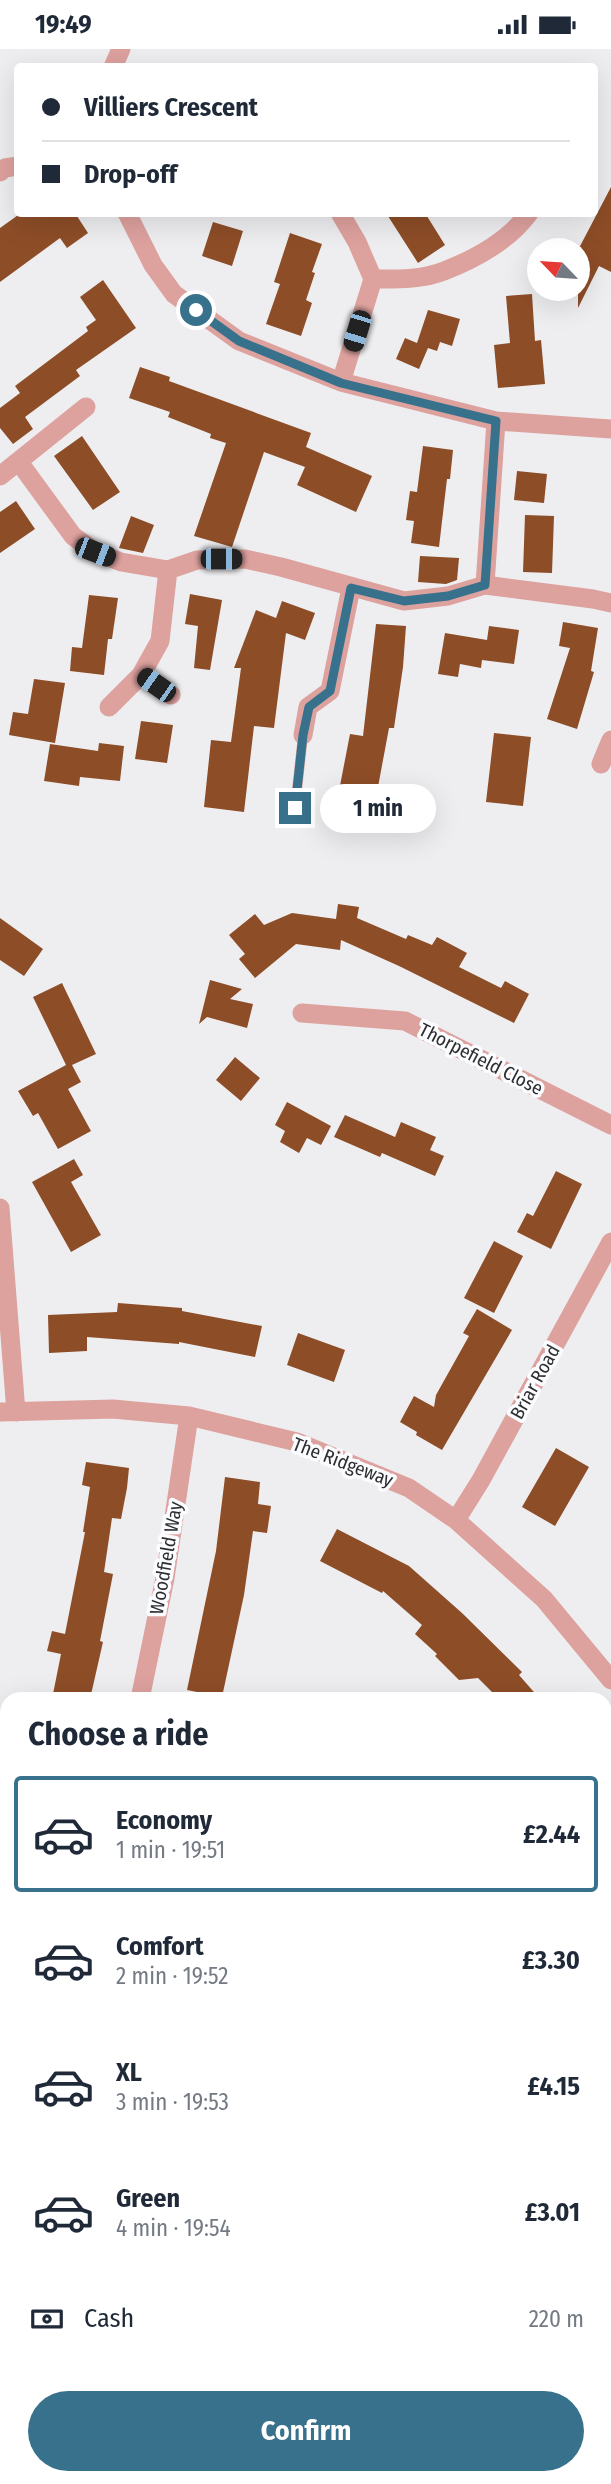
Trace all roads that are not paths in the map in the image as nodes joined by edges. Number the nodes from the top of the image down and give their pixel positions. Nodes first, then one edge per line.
1 (129, 217) edge
2 (342, 217) edge
3 (526, 217) edge
4 (373, 279) junction
5 (341, 383) junction
6 (86, 407) dead end
7 (496, 421) junction
8 (611, 429) edge
9 (19, 462) junction
10 (0, 476) edge
11 (167, 570) junction
12 (485, 585) junction
13 (351, 588) junction
14 (611, 603) edge
15 (141, 675) junction
16 (171, 695) dead end
17 (109, 707) dead end
18 (303, 735) joint
19 (611, 740) edge
20 (601, 764) dead end
21 (295, 808) dead end
22 (302, 1013) dead end
23 (611, 1125) edge
24 (0, 1208) edge
25 (611, 1242) edge
26 (605, 1268) edge
27 (8, 1412) edge
28 (189, 1416) junction
29 (456, 1520) junction
30 (611, 1680) edge
31 (141, 1692) edge

1 - 5 street
2 - 4 street
3 - 4 street
4 - 5 street
5 - 7 street
6 - 9 street
7 - 8 street
7 - 12 street
9 - 10 street
9 - 11 street
11 - 13 street
11 - 15 street
12 - 13 street
12 - 14 street
13 - 18 street
15 - 16 street
15 - 17 street
18 - 21 lane
19 - 20 street
22 - 23 street, Thorpefield Close
24 - 27 street
25 - 26 street, Briar Road
26 - 29 street, Briar Road
27 - 28 street, The Ridgeway
28 - 29 street, The Ridgeway
28 - 31 street, Woodfield Way
29 - 30 street, The Ridgeway

